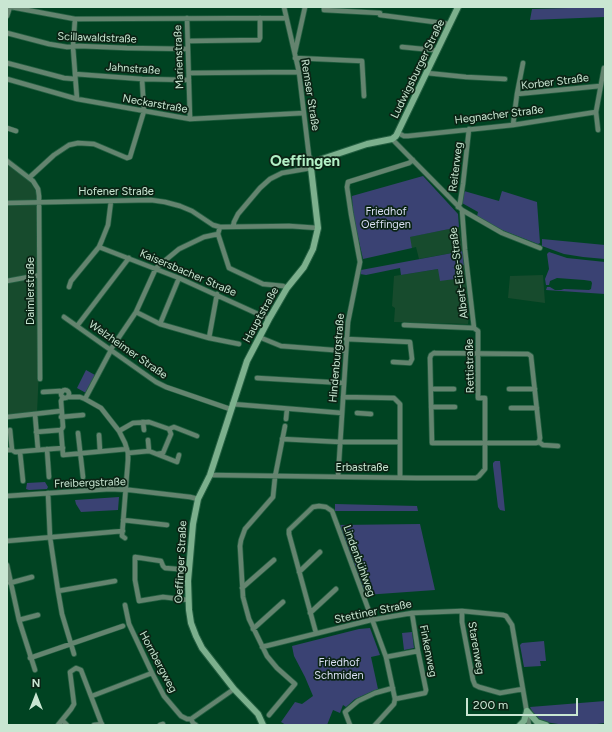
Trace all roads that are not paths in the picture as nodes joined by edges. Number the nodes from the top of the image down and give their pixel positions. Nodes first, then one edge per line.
1 (10, 7) edge
2 (284, 7) edge
3 (305, 7) edge
4 (324, 7) edge
5 (458, 7) edge
6 (7, 16) edge
7 (187, 18) junction
8 (260, 18) junction
9 (286, 18) junction
10 (75, 19) junction
11 (450, 24) junction
12 (7, 34) edge
13 (188, 41) junction
14 (74, 46) junction
15 (402, 46) dead end
16 (188, 49) junction
17 (437, 51) junction
18 (295, 56) junction
19 (7, 63) edge
20 (523, 63) dead end
21 (604, 68) dead end
22 (299, 72) junction
23 (427, 72) junction
24 (189, 73) junction
25 (75, 76) junction
26 (7, 79) edge
27 (505, 79) dead end
28 (142, 80) junction
29 (189, 80) junction
30 (600, 86) junction
31 (517, 94) junction
32 (364, 96) dead end
33 (77, 99) junction
34 (144, 111) junction
35 (596, 112) junction
36 (304, 113) junction
37 (190, 119) junction
38 (513, 125) junction
39 (7, 128) edge
40 (469, 129) junction
41 (598, 130) dead end
42 (16, 131) dead end
43 (401, 134) junction
44 (392, 138) junction
45 (400, 145) junction
46 (413, 160) junction
47 (7, 161) edge
48 (312, 165) junction
49 (30, 177) junction
50 (111, 201) junction
51 (40, 202) junction
52 (7, 203) edge
53 (460, 208) junction
54 (220, 227) junction
55 (233, 227) junction
56 (318, 228) junction
57 (218, 234) junction
58 (99, 247) junction
59 (540, 248) dead end
60 (129, 258) junction
61 (156, 268) junction
62 (40, 275) junction
63 (179, 278) junction
64 (7, 281) edge
65 (69, 287) dead end
66 (287, 288) junction
67 (217, 294) junction
68 (136, 312) junction
69 (64, 317) dead end
70 (269, 319) junction
71 (160, 324) junction
72 (404, 325) dead end
73 (77, 326) junction
74 (476, 330) junction
75 (259, 337) junction
76 (209, 338) junction
77 (346, 339) junction
78 (239, 344) dead end
79 (110, 351) junction
80 (346, 351) junction
81 (478, 354) junction
82 (393, 362) dead end
83 (257, 378) dead end
84 (40, 379) dead end
85 (344, 383) junction
86 (431, 389) junction
87 (454, 389) dead end
88 (509, 389) dead end
89 (535, 389) junction
90 (43, 392) dead end
91 (63, 394) junction
92 (343, 397) junction
93 (85, 399) junction
94 (231, 406) junction
95 (431, 407) junction
96 (455, 407) dead end
97 (511, 408) dead end
98 (537, 408) junction
99 (288, 409) junction
100 (61, 411) junction
101 (342, 413) junction
102 (357, 413) dead end
103 (35, 414) junction
104 (371, 414) dead end
105 (83, 415) dead end
106 (7, 417) edge
107 (61, 417) junction
108 (286, 419) dead end
109 (144, 422) junction
110 (285, 426) dead end
111 (169, 429) junction
112 (10, 430) dead end
113 (61, 430) junction
114 (144, 430) dead end
115 (119, 431) junction
116 (36, 432) junction
117 (78, 434) dead end
118 (99, 435) dead end
119 (198, 436) dead end
120 (282, 439) junction
121 (148, 440) dead end
122 (340, 442) junction
123 (400, 442) junction
124 (539, 442) junction
125 (485, 443) junction
126 (558, 446) dead end
127 (63, 448) junction
128 (47, 449) junction
129 (9, 450) edge
130 (38, 450) junction
131 (100, 451) junction
132 (128, 451) junction
133 (149, 451) junction
134 (20, 452) junction
135 (81, 453) junction
136 (157, 454) junction
137 (179, 455) dead end
138 (210, 475) junction
139 (49, 477) dead end
140 (83, 477) dead end
141 (275, 477) junction
142 (338, 477) junction
143 (400, 477) junction
144 (23, 481) dead end
145 (126, 490) junction
146 (48, 493) junction
147 (7, 496) edge
148 (198, 499) junction
149 (123, 520) junction
150 (167, 525) dead end
151 (123, 531) junction
152 (50, 537) junction
153 (125, 538) dead end
154 (7, 541) edge
155 (320, 552) dead end
156 (274, 560) dead end
157 (7, 565) edge
158 (189, 570) junction
159 (299, 572) junction
160 (32, 578) dead end
161 (115, 581) dead end
162 (10, 582) junction
163 (242, 588) junction
164 (336, 589) dead end
165 (58, 591) junction
166 (188, 600) junction
167 (283, 602) dead end
168 (125, 605) dead end
169 (462, 611) junction
170 (412, 612) junction
171 (310, 613) junction
172 (38, 615) dead end
173 (19, 620) junction
174 (372, 620) junction
175 (123, 626) dead end
176 (253, 629) junction
177 (316, 633) junction
178 (71, 644) junction
179 (262, 647) junction
180 (418, 652) junction
181 (74, 654) dead end
182 (386, 657) junction
183 (30, 658) junction
184 (35, 670) dead end
185 (152, 674) junction
186 (393, 688) junction
187 (523, 688) junction
188 (234, 689) junction
189 (92, 696) junction
190 (395, 699) junction
191 (527, 711) junction
192 (269, 714) dead end
193 (190, 719) junction
194 (62, 720) junction
195 (58, 725) edge
196 (67, 725) edge
197 (94, 725) edge
198 (102, 725) edge
199 (196, 725) edge
200 (263, 725) edge
201 (350, 725) edge
202 (375, 725) edge
203 (520, 725) edge
204 (529, 725) edge
205 (546, 725) edge

1 - 6 street
1 - 10 street
2 - 9 street
3 - 18 street, Remser Straße
4 - 11 street
5 - 11 street, Ludwigsburger Straße
7 - 8 street
7 - 10 street
7 - 13 street, Marienstraße
8 - 9 street
8 - 13 street
9 - 18 street
10 - 14 street
11 - 17 street, Ludwigsburger Straße
12 - 14 street, Scillawaldstraße
13 - 16 street, Marienstraße
14 - 16 street, Scillawaldstraße
14 - 25 street
15 - 17 street
16 - 24 street, Marienstraße
17 - 23 street, Ludwigsburger Straße
18 - 22 street, Remser Straße
18 - 32 street
19 - 25 street, Jahnstraße
20 - 31 street
21 - 30 street
22 - 24 street
22 - 36 street, Remser Straße
23 - 27 street
23 - 43 street, Ludwigsburger Straße
24 - 29 street, Marienstraße
25 - 28 street, Jahnstraße
25 - 33 street
26 - 33 street, Neckarstraße
28 - 29 street, Jahnstraße
28 - 34 street
29 - 37 street, Marienstraße
30 - 31 street, Korber Straße
30 - 35 street
31 - 38 street, Korber Straße
33 - 34 street, Neckarstraße
34 - 37 street, Neckarstraße
34 - 49 street
35 - 38 street, Hegnacher Straße
35 - 41 street
36 - 37 street, Neckarstraße
36 - 48 street, Remser Straße
38 - 40 street, Hegnacher Straße
39 - 42 street
40 - 43 street, Hegnacher Straße
40 - 53 street, Reiterweg
43 - 44 street, Ludwigsburger Straße
43 - 45 street
44 - 45 street
44 - 48 street
45 - 46 street
46 - 53 street
46 - 77 street, Hindenburgstraße
47 - 49 street
48 - 55 street
48 - 56 street, Hauptstraße
49 - 51 street, Daimlerstraße
50 - 51 street, Hofener Straße
50 - 54 street, Hofener Straße
50 - 58 street
51 - 52 street, Hofener Straße
51 - 62 street, Daimlerstraße
53 - 59 street
53 - 74 street, Albert-Eise-Straße
54 - 55 street
54 - 57 street
55 - 56 street
56 - 66 street, Hauptstraße
57 - 61 street
57 - 66 street
58 - 60 street, Kaisersbacher Straße
58 - 65 street
60 - 61 street, Kaisersbacher Straße
60 - 73 street
61 - 63 street, Kaisersbacher Straße
61 - 68 street
62 - 64 street
62 - 84 street, Daimlerstraße
63 - 67 street, Kaisersbacher Straße
63 - 71 street
66 - 70 street, Hauptstraße
67 - 70 street, Kaisersbacher Straße
67 - 76 street
68 - 71 street
68 - 79 street
69 - 73 street, Welzheimer Straße
70 - 75 street, Hauptstraße
71 - 76 street
72 - 74 street
73 - 79 street, Welzheimer Straße
74 - 81 street, Rettistraße
75 - 80 street
75 - 94 street, Hauptstraße
76 - 78 street
77 - 80 street, Hindenburgstraße
77 - 82 street
79 - 93 street
79 - 94 street, Welzheimer Straße
80 - 85 street, Hindenburgstraße
81 - 86 street
81 - 89 street
81 - 125 street, Rettistraße
83 - 85 street
85 - 92 street, Hindenburgstraße
86 - 87 street
86 - 95 street
88 - 89 street
89 - 98 street
90 - 91 street
91 - 93 street
91 - 100 street
92 - 101 street, Hindenburgstraße
92 - 123 street
93 - 115 street
94 - 99 street, Welzheimer Straße
94 - 138 street, Hauptstraße
95 - 96 street
95 - 125 street
97 - 98 street
98 - 124 street
99 - 101 street, Welzheimer Straße
99 - 108 street
100 - 103 street
100 - 107 street
101 - 122 street, Hindenburgstraße
102 - 104 street
103 - 106 street
103 - 116 street
105 - 107 street
107 - 113 street
109 - 111 street
109 - 114 street
109 - 115 street
110 - 120 street
111 - 119 street
111 - 136 street
112 - 129 street
113 - 116 street
113 - 127 street
115 - 132 street
116 - 130 street
117 - 135 street
118 - 131 street
120 - 122 street
120 - 141 street
121 - 133 street
122 - 123 street
122 - 142 street, Hindenburgstraße
123 - 143 street
124 - 125 street
124 - 126 street
125 - 143 street, Erbastraße
127 - 128 street
127 - 135 street
128 - 130 street
128 - 139 street
129 - 134 street
130 - 134 street
131 - 132 street
131 - 135 street
132 - 133 street
132 - 145 street
133 - 136 street
134 - 144 street
135 - 140 street
136 - 137 street
138 - 141 street, Erbastraße
138 - 148 street, Oeffinger Straße
141 - 142 street, Erbastraße
141 - 163 street
142 - 143 street, Erbastraße
145 - 146 street, Freibergstraße
145 - 148 street, Freibergstraße
145 - 149 street
146 - 147 street, Freibergstraße
146 - 152 street
148 - 158 street, Oeffinger Straße
149 - 150 street
149 - 151 street
151 - 152 street
151 - 153 street
152 - 154 street
152 - 165 street
155 - 159 street
156 - 163 street
157 - 162 street
158 - 166 street, Oeffinger Straße
158 - 166 street
159 - 171 street
159 - 174 street, Lindenbühlweg
160 - 162 street
161 - 165 street
162 - 173 street
163 - 176 street
164 - 171 street
165 - 178 street
166 - 188 street, Oeffinger Straße
167 - 176 street
168 - 185 street, Hornbergweg
169 - 170 street, Stettiner Straße
169 - 187 street, Stettiner Straße
169 - 187 street, Starenweg
170 - 174 street, Stettiner Straße
170 - 180 street, Finkenweg
171 - 177 street
172 - 173 street
173 - 183 street
174 - 177 street, Stettiner Straße
174 - 182 street, Lindenbühlweg
175 - 178 street
176 - 179 street
177 - 179 street, Stettiner Straße
178 - 181 street
178 - 183 street
179 - 192 street
180 - 182 street
180 - 190 street, Finkenweg
182 - 186 street, Lindenbühlweg
183 - 184 street
185 - 189 street
185 - 193 street, Hornbergweg
186 - 190 street, Lindenbühlweg
186 - 201 street
187 - 191 street
188 - 193 street
188 - 200 street, Oeffinger Straße
189 - 194 street
189 - 198 street
190 - 202 street
191 - 203 street
191 - 204 street
191 - 205 street
193 - 199 street, Hornbergweg
194 - 195 street
194 - 196 street
197 - 198 street

